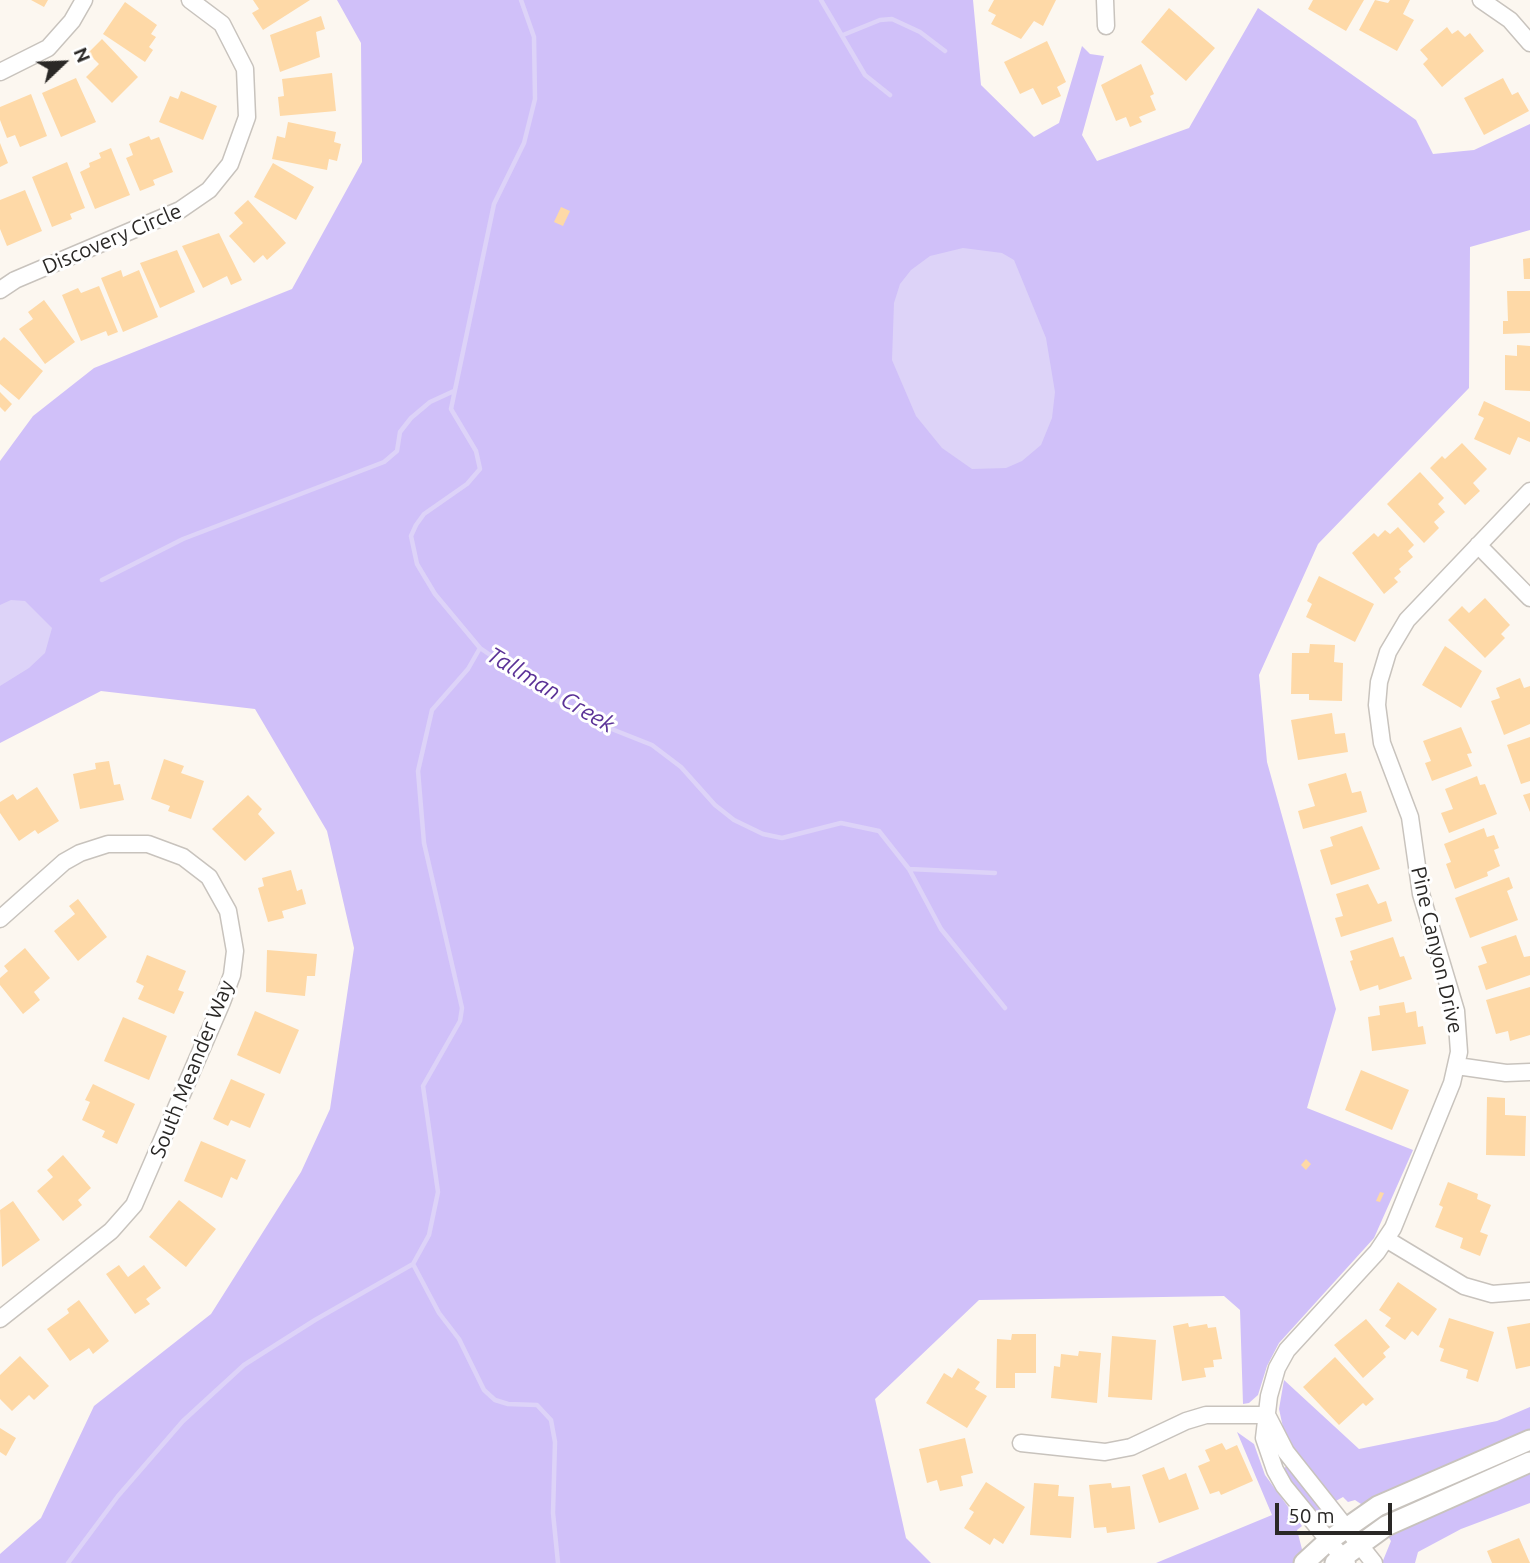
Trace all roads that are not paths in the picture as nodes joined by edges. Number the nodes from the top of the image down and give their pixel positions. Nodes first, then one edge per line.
1 (84, 0) edge
2 (190, 0) edge
3 (1105, 0) edge
4 (1481, 0) edge
5 (1106, 26) dead end
6 (1530, 43) edge
7 (0, 72) edge
8 (0, 290) edge
9 (1530, 491) edge
10 (1478, 545) junction
11 (1530, 598) edge
12 (0, 919) edge
13 (1457, 1066) junction
14 (1530, 1072) edge
15 (1387, 1239) junction
16 (1530, 1291) edge
17 (0, 1319) edge
18 (1267, 1415) junction
19 (1530, 1440) edge
20 (1021, 1443) dead end
21 (1530, 1462) edge
22 (1345, 1528) junction
23 (1328, 1541) junction
24 (1359, 1544) junction
25 (1341, 1561) edge
26 (1304, 1563) edge
27 (1374, 1563) edge

1 - 7 street
2 - 8 street, Discovery Circle
3 - 5 street
4 - 6 street
9 - 10 street, Pine Canyon Drive
10 - 11 street
10 - 13 street, Pine Canyon Drive
12 - 17 street, South Meander Way
13 - 14 street
13 - 15 street, Pine Canyon Drive
15 - 16 street
15 - 18 street, Pine Canyon Drive
18 - 20 street
18 - 22 street
18 - 23 street, Pine Canyon Drive
19 - 22 street
21 - 24 street
22 - 23 street
22 - 24 street
23 - 25 street, Pine Canyon Drive
23 - 26 street
24 - 25 street
24 - 27 street

